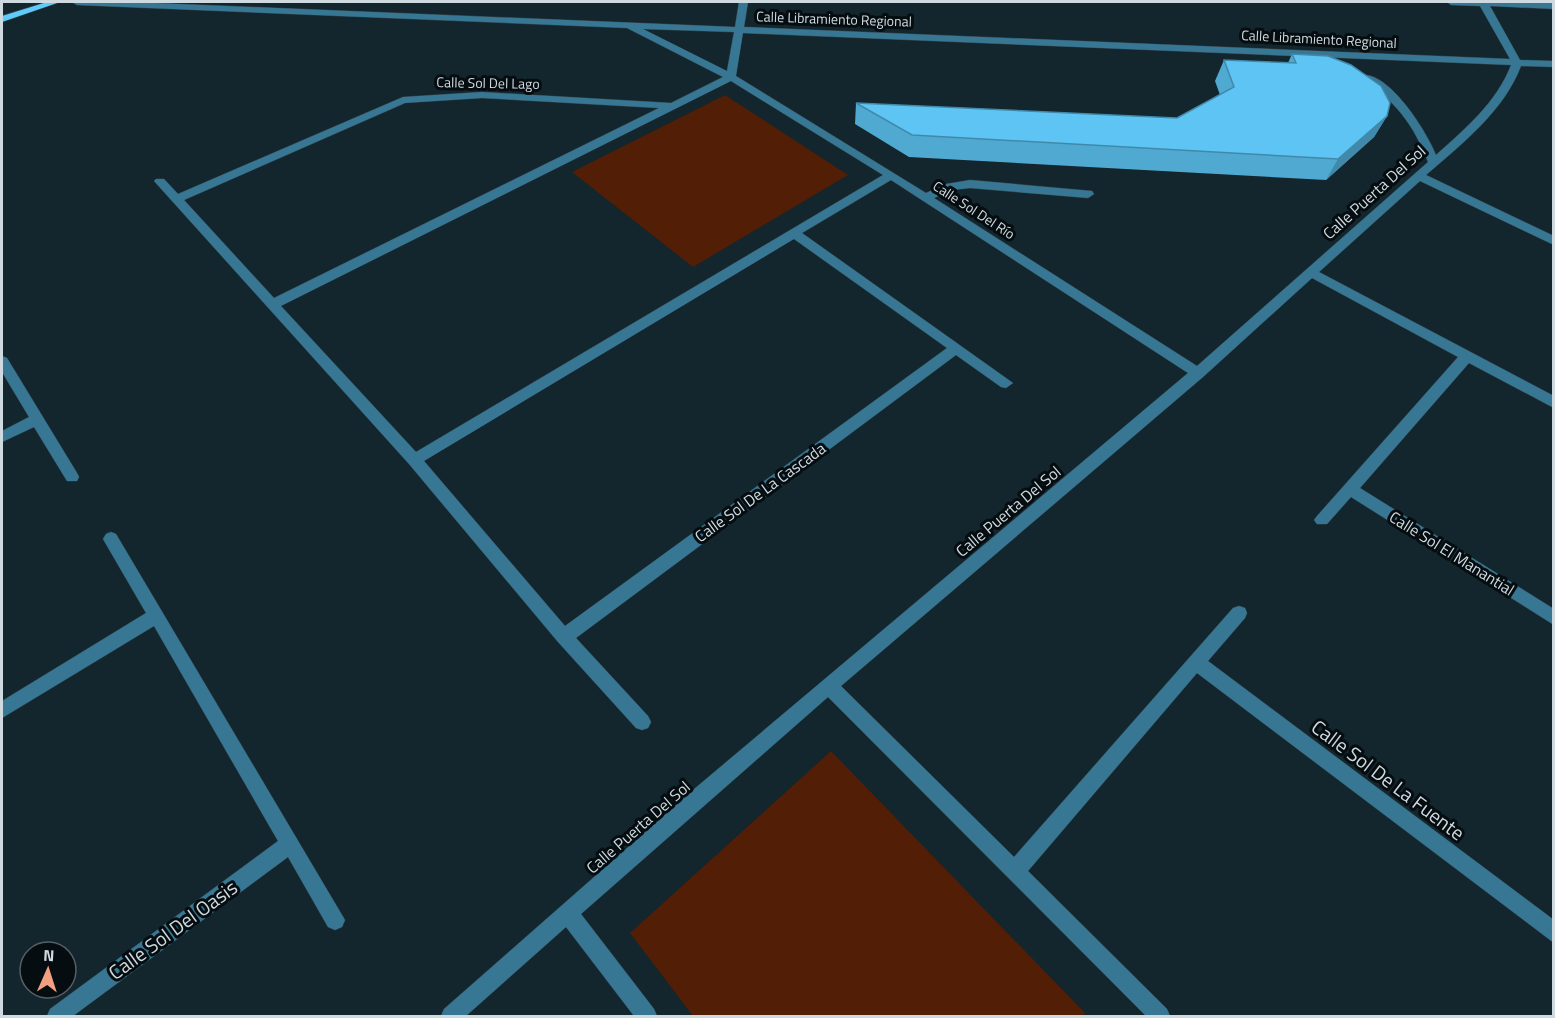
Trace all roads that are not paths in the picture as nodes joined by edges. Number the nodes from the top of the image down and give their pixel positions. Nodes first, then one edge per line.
1 (55, 2) edge
2 (77, 2) edge
3 (744, 2) edge
4 (1451, 2) edge
5 (1461, 2) edge
6 (1483, 3) edge
7 (1554, 6) edge
8 (2, 19) edge
9 (623, 23) junction
10 (741, 28) junction
11 (1304, 52) junction
12 (1517, 63) junction
13 (1554, 64) edge
14 (731, 77) junction
15 (674, 106) junction
16 (1433, 162) junction
17 (891, 175) junction
18 (1417, 175) junction
19 (160, 181) dead end
20 (1088, 194) dead end
21 (926, 197) junction
22 (178, 198) junction
23 (794, 233) junction
24 (1554, 241) edge
25 (1312, 273) junction
26 (273, 304) junction
27 (956, 348) junction
28 (1467, 356) junction
29 (2, 361) edge
30 (1198, 373) junction
31 (1006, 383) dead end
32 (1554, 403) edge
33 (37, 419) junction
34 (2, 437) edge
35 (414, 460) junction
36 (72, 477) dead end
37 (1350, 489) junction
38 (1322, 519) dead end
39 (111, 539) dead end
40 (1239, 613) dead end
41 (156, 616) junction
42 (1554, 618) edge
43 (564, 637) junction
44 (1196, 662) junction
45 (829, 687) junction
46 (2, 710) edge
47 (642, 722) dead end
48 (290, 844) junction
49 (1014, 872) junction
50 (568, 913) junction
51 (335, 920) dead end
52 (1554, 933) edge
53 (57, 1017) edge
54 (451, 1017) edge
55 (647, 1017) edge
56 (1160, 1017) edge

1 - 8 main road
2 - 9 street, Calle Libramiento Regional
3 - 10 street
4 - 5 street
5 - 6 street
6 - 7 street
6 - 12 street
9 - 10 street, Calle Libramiento Regional
9 - 14 street, Calle Sol Del Río
10 - 11 street, Calle Libramiento Regional
10 - 14 street
11 - 12 street, Calle Libramiento Regional
11 - 16 street
12 - 13 street, Calle Libramiento Regional
12 - 16 street, Calle Puerta Del Sol
14 - 15 street
14 - 17 street, Calle Sol Del Río
15 - 22 street, Calle Sol Del Lago
15 - 26 street
16 - 18 street, Calle Puerta Del Sol
17 - 21 street, Calle Sol Del Río
17 - 23 street
18 - 24 street
18 - 25 street, Calle Puerta Del Sol
19 - 22 street
20 - 21 street
21 - 30 street, Calle Sol Del Río
22 - 26 street
23 - 27 street
23 - 35 street
25 - 28 street
25 - 30 street, Calle Puerta Del Sol
26 - 35 street
27 - 31 street
27 - 43 street, Calle Sol De La Cascada
28 - 32 street
28 - 37 street
29 - 33 street
30 - 45 street, Calle Puerta Del Sol
33 - 34 street
33 - 36 street
35 - 43 street
37 - 38 street
37 - 42 street, Calle Sol El Manantial
39 - 41 street
40 - 44 street
41 - 46 street
41 - 48 street
43 - 47 street
44 - 49 street
44 - 52 street, Calle Sol De La Fuente
45 - 49 street
45 - 50 street, Calle Puerta Del Sol
48 - 51 street
48 - 53 street, Calle Sol Del Oasis
49 - 56 street
50 - 54 street, Calle Puerta Del Sol
50 - 55 street

